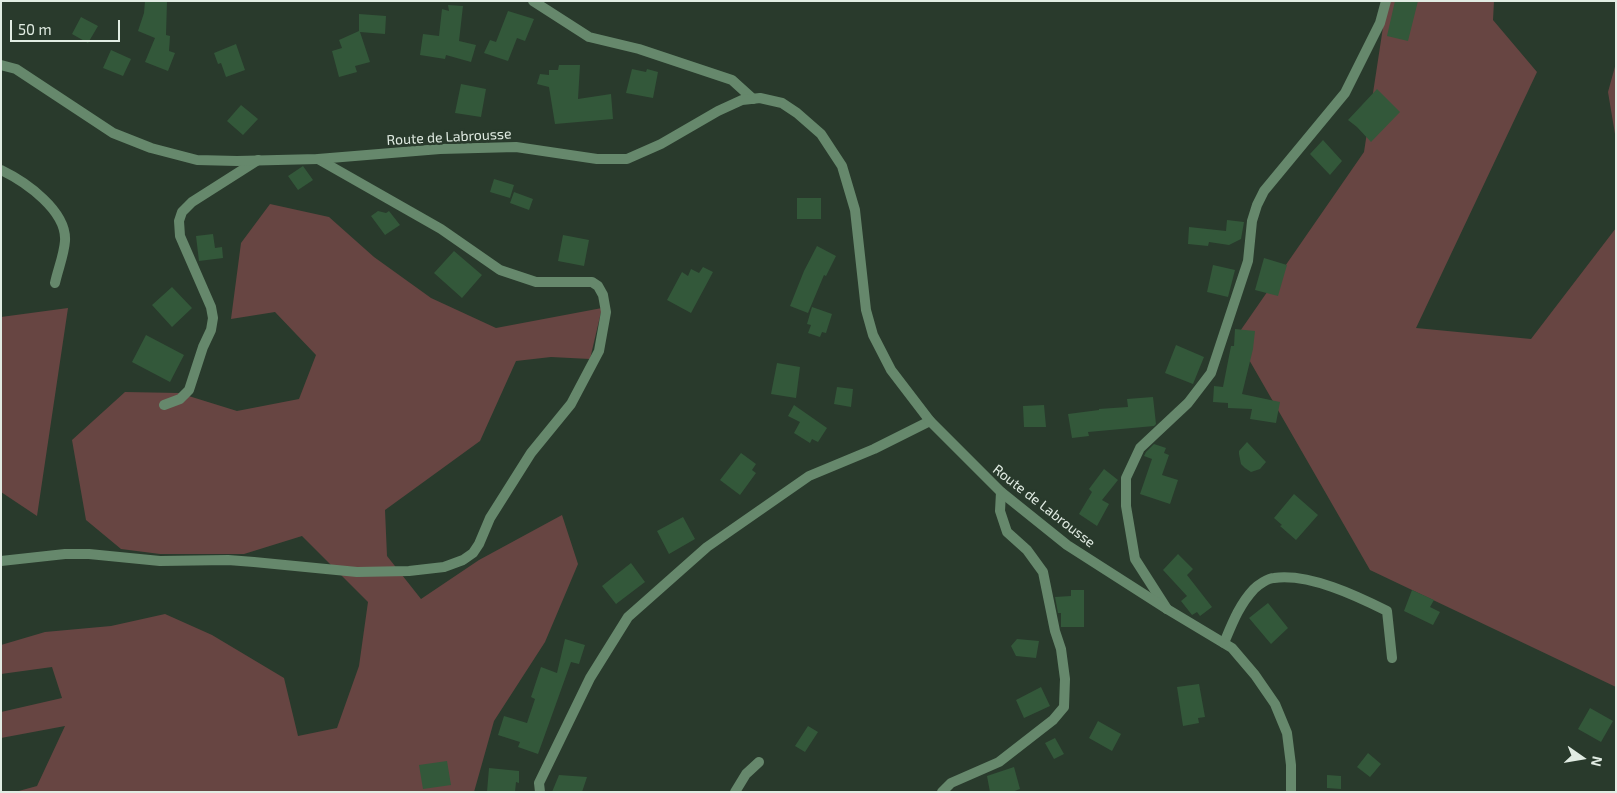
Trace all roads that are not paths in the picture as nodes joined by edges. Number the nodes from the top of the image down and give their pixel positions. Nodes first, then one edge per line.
1 (534, 1) edge
2 (1386, 1) edge
3 (1, 65) edge
4 (753, 99) junction
5 (318, 159) junction
6 (258, 160) junction
7 (1, 170) edge
8 (55, 282) dead end
9 (164, 406) dead end
10 (930, 421) junction
11 (1001, 492) junction
12 (1, 561) edge
13 (1167, 609) junction
14 (1224, 643) junction
15 (1392, 658) dead end
16 (759, 762) dead end
17 (540, 792) edge
18 (735, 792) edge
19 (942, 792) edge
20 (1291, 792) edge

1 - 4 street
2 - 13 street
3 - 6 street, Route de Labrousse
4 - 5 street, Route de Labrousse
4 - 10 street, Route de Labrousse
5 - 6 street, Route de Labrousse
5 - 12 street
6 - 9 street
7 - 8 street
10 - 11 street, Route de Labrousse
10 - 17 street
11 - 13 street, Route de Labrousse
11 - 19 street
13 - 14 street, Route de Labrousse
14 - 15 street
14 - 20 street, Route de Labrousse
16 - 18 street

